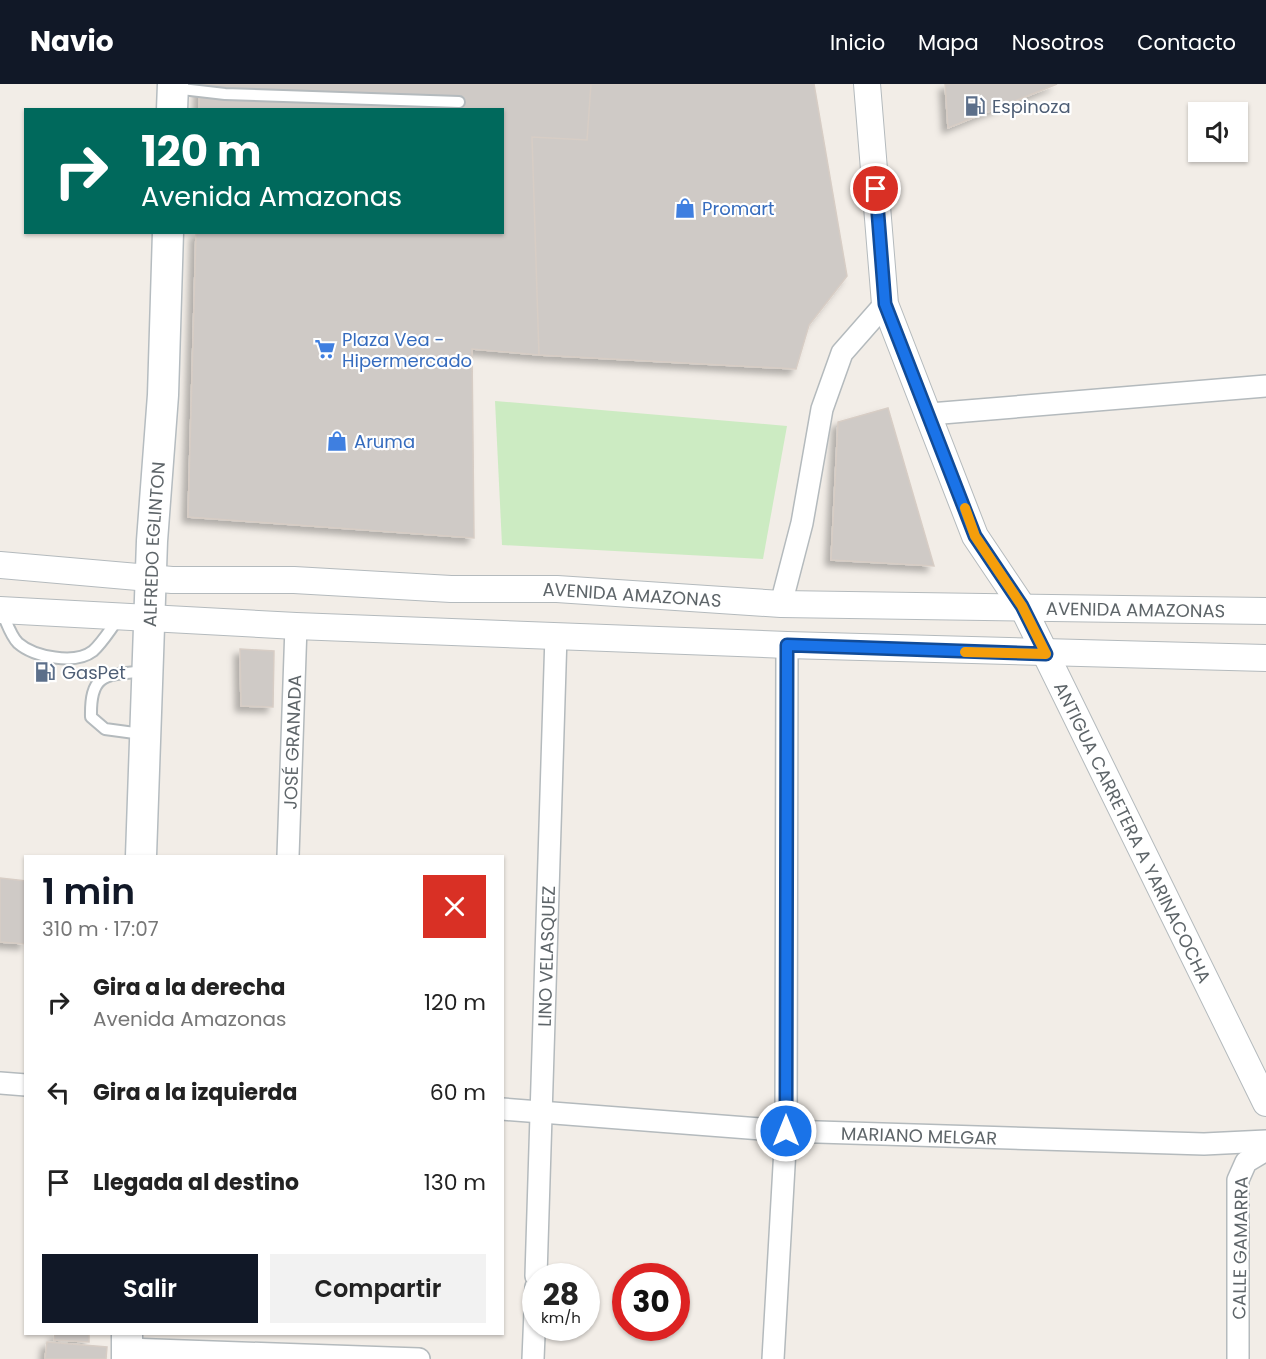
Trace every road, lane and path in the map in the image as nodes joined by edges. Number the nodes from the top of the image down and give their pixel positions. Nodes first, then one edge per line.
1 (867, 84) edge
2 (173, 94) edge
3 (459, 102) dead end
4 (168, 234) edge
5 (885, 304) junction
6 (1266, 386) edge
7 (930, 414) junction
8 (0, 565) edge
9 (151, 579) junction
10 (781, 604) junction
11 (1022, 606) junction
12 (0, 610) edge
13 (1266, 611) edge
14 (136, 617) junction
15 (296, 626) junction
16 (556, 635) junction
17 (787, 645) junction
18 (1046, 654) junction
19 (1266, 658) edge
20 (149, 671) junction
21 (146, 735) junction
22 (141, 855) edge
23 (288, 855) edge
24 (0, 1083) edge
25 (24, 1085) edge
26 (1266, 1103) edge
27 (504, 1109) edge
28 (543, 1111) junction
29 (786, 1131) junction
30 (1266, 1141) edge
31 (1266, 1150) edge
32 (537, 1263) edge
33 (533, 1341) edge
34 (127, 1347) edge
35 (419, 1359) edge
36 (532, 1359) edge
37 (773, 1359) edge
38 (1238, 1359) edge

1 - 5 street, ANTIGUA CARRETERA A YARINACOCHA
2 - 3 lane
4 - 9 main road, ALFREDO EGLINTON
5 - 7 street, ANTIGUA CARRETERA A YARINACOCHA
5 - 10 street
6 - 7 street
7 - 11 street, ANTIGUA CARRETERA A YARINACOCHA
8 - 9 street, AVENIDA AMAZONAS
9 - 10 street, AVENIDA AMAZONAS
9 - 14 main road, ALFREDO EGLINTON
10 - 11 street, AVENIDA AMAZONAS
11 - 13 street, AVENIDA AMAZONAS
11 - 18 street, ANTIGUA CARRETERA A YARINACOCHA
12 - 14 street
12 - 14 lane
14 - 15 street
14 - 20 main road, ALFREDO EGLINTON
15 - 16 street
15 - 23 street, JOSÉ GRANADA
16 - 17 street
16 - 28 street, LINO VELASQUEZ
17 - 18 street
17 - 29 street
18 - 19 street
18 - 26 street, ANTIGUA CARRETERA A YARINACOCHA
20 - 21 main road, ALFREDO EGLINTON
20 - 21 lane
21 - 22 main road, ALFREDO EGLINTON
24 - 25 street
27 - 28 street, MARIANO MELGAR
28 - 29 street, MARIANO MELGAR
28 - 32 street, LINO VELASQUEZ
29 - 30 street, MARIANO MELGAR
29 - 37 street
31 - 38 street, CALLE GAMARRA
33 - 36 street
34 - 35 street

